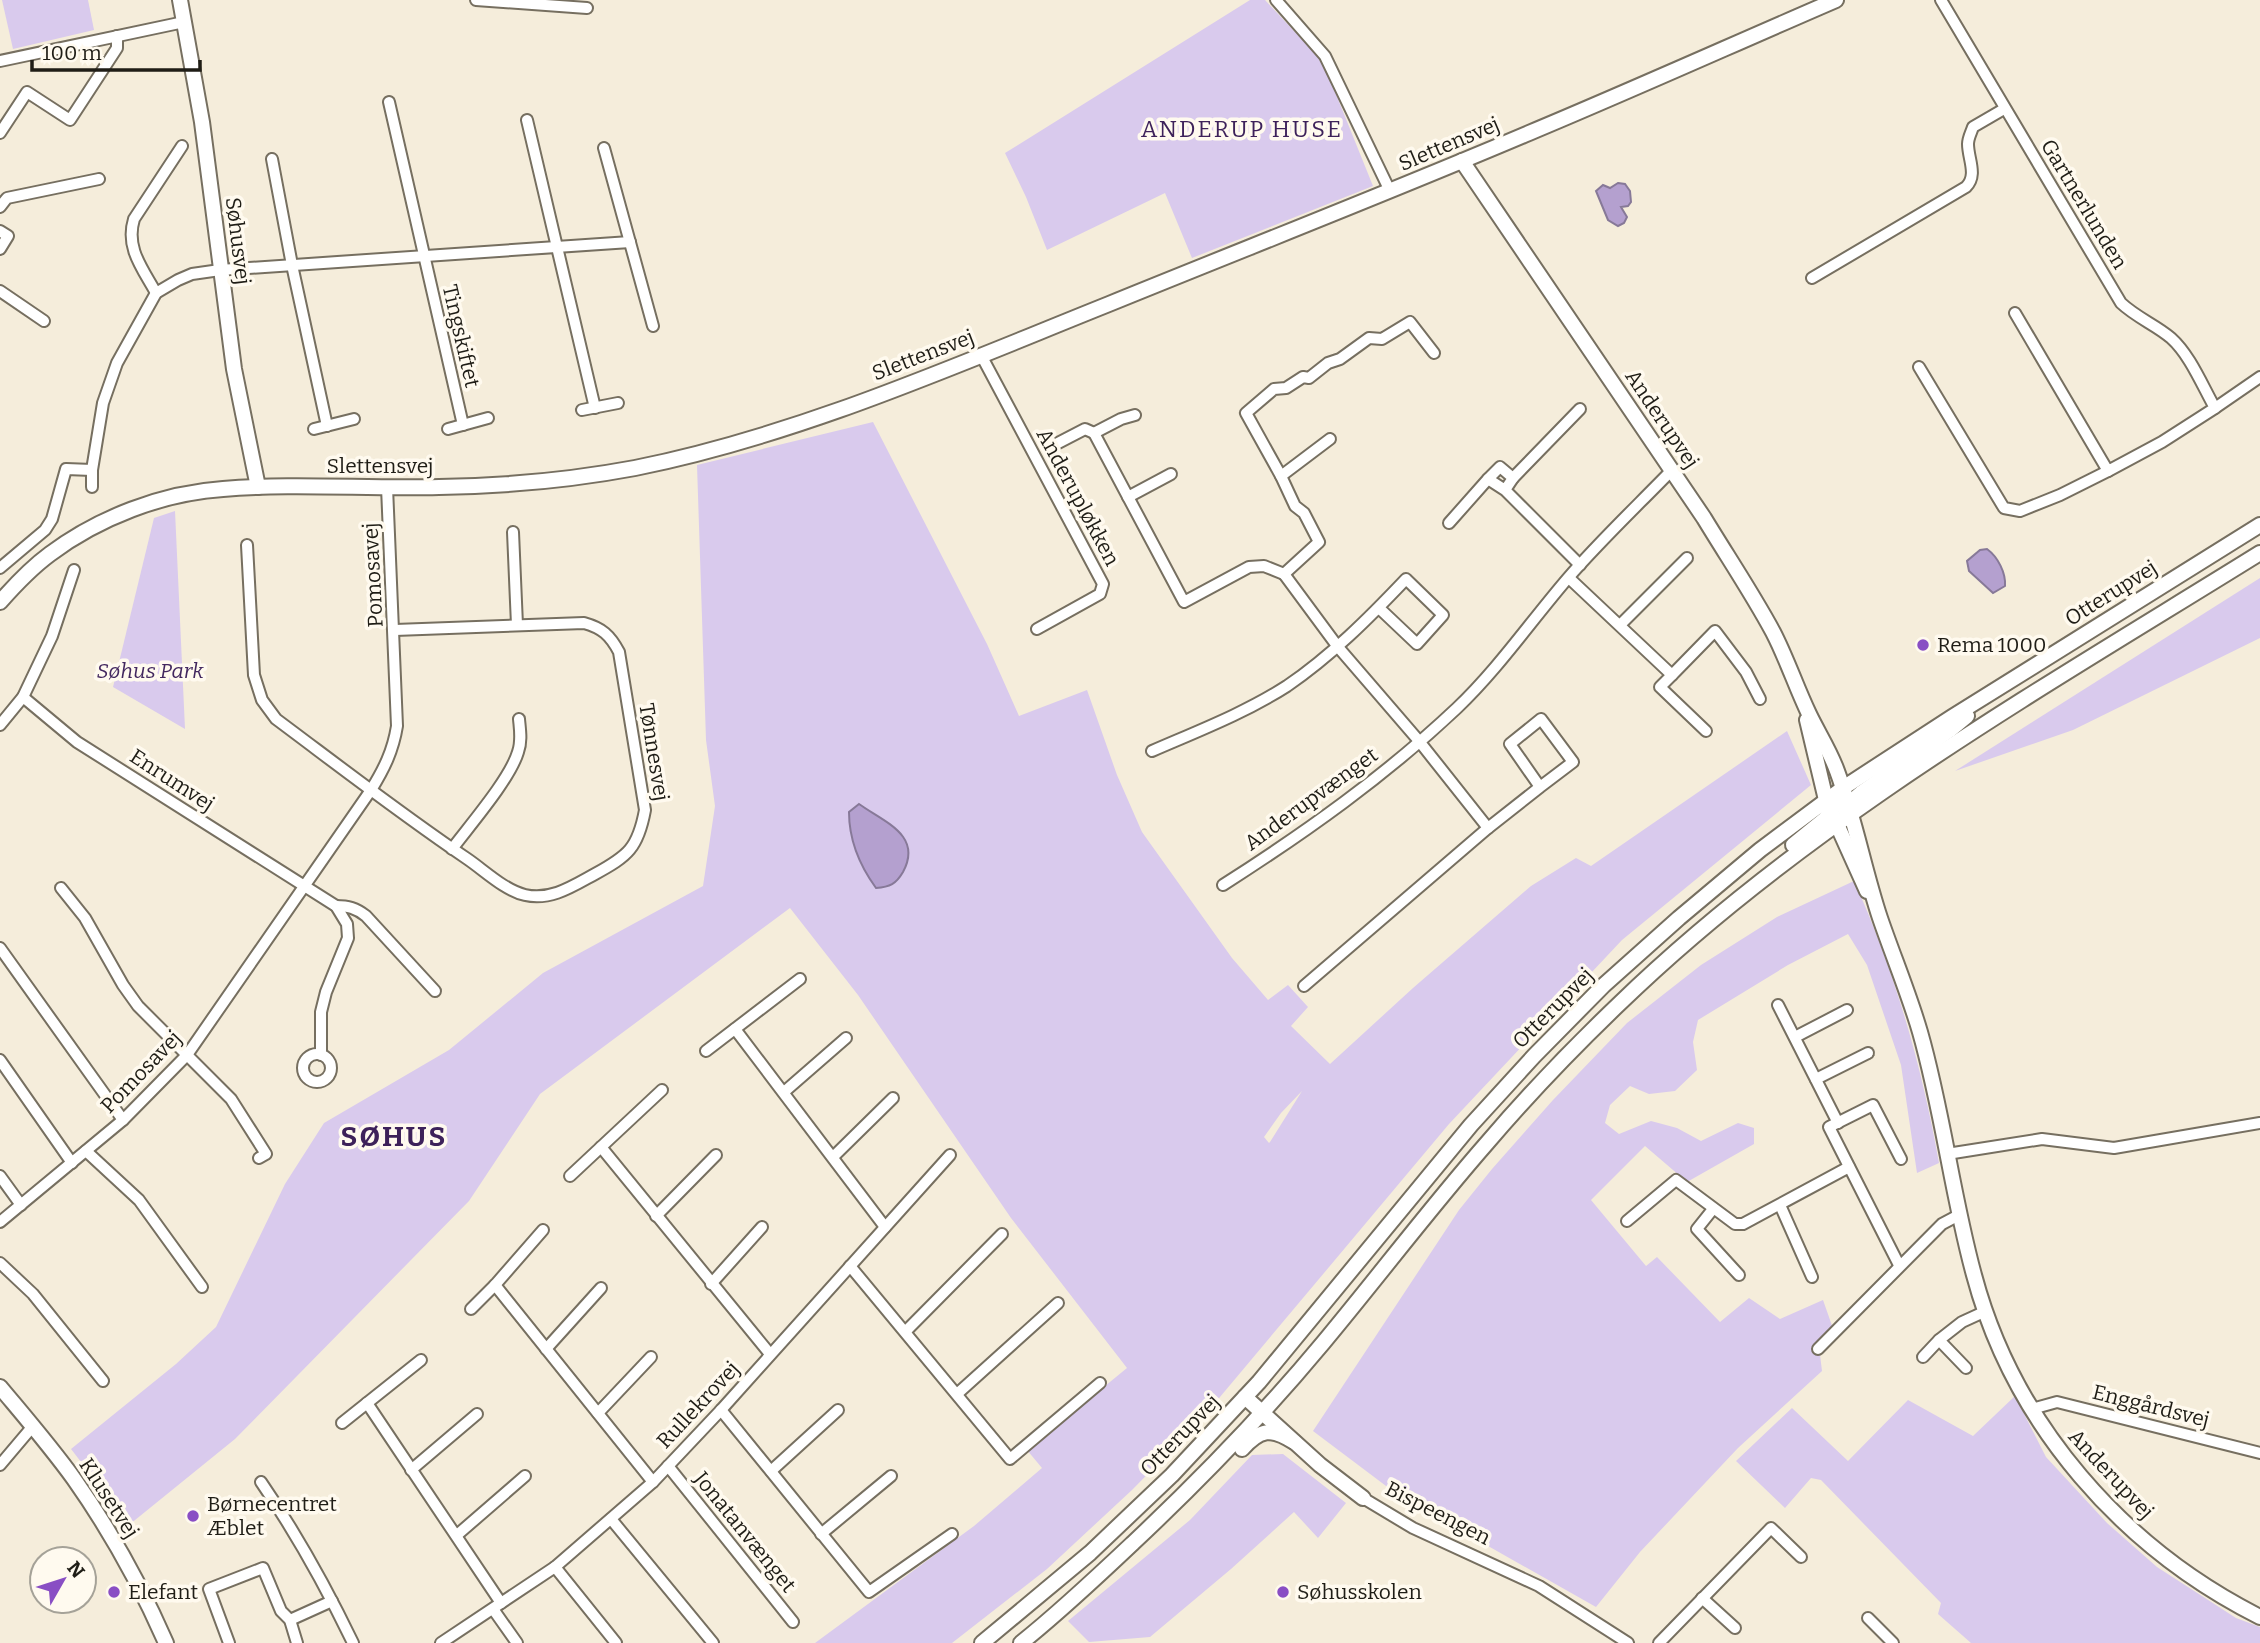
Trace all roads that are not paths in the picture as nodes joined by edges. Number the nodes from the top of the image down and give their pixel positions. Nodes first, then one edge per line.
1 (180, 0) edge
2 (476, 0) edge
3 (1276, 0) edge
4 (1836, 0) edge
5 (1941, 0) edge
6 (587, 8) dead end
7 (184, 22) junction
8 (117, 36) junction
9 (0, 61) edge
10 (389, 102) dead end
11 (2004, 109) junction
12 (527, 120) dead end
13 (0, 132) edge
14 (182, 146) dead end
15 (604, 148) dead end
16 (272, 159) dead end
17 (1462, 161) junction
18 (99, 179) dead end
19 (1390, 191) junction
20 (0, 207) edge
21 (0, 231) edge
22 (630, 242) junction
23 (557, 247) junction
24 (0, 249) edge
25 (422, 256) junction
26 (292, 265) junction
27 (220, 270) junction
28 (1811, 278) dead end
29 (0, 291) edge
30 (156, 293) junction
31 (2015, 313) dead end
32 (44, 321) dead end
33 (653, 327) dead end
34 (1434, 353) dead end
35 (981, 355) junction
36 (1919, 367) dead end
37 (2260, 377) edge
38 (618, 402) dead end
39 (595, 408) junction
40 (2215, 408) junction
41 (1580, 409) dead end
42 (582, 411) dead end
43 (1135, 415) dead end
44 (488, 418) dead end
45 (354, 419) dead end
46 (463, 425) junction
47 (327, 426) junction
48 (314, 429) dead end
49 (448, 429) dead end
50 (1094, 433) junction
51 (1330, 439) dead end
52 (1058, 443) dead end
53 (92, 470) junction
54 (1671, 471) junction
55 (2108, 471) junction
56 (1171, 474) dead end
57 (1281, 476) junction
58 (1488, 478) junction
59 (1513, 478) junction
60 (92, 487) dead end
61 (258, 487) junction
62 (387, 487) junction
63 (1505, 490) junction
64 (1128, 497) junction
65 (1449, 523) dead end
66 (2260, 525) edge
67 (513, 533) dead end
68 (247, 545) dead end
69 (2260, 552) edge
70 (1687, 558) dead end
71 (1580, 565) junction
72 (0, 568) edge
73 (74, 570) dead end
74 (1284, 574) junction
75 (1569, 578) junction
76 (0, 602) edge
77 (1379, 608) junction
78 (517, 625) junction
79 (1620, 625) junction
80 (1037, 629) dead end
81 (395, 630) junction
82 (1338, 647) junction
83 (1672, 675) junction
84 (2000, 688) junction
85 (23, 697) junction
86 (1760, 699) dead end
87 (1808, 712) junction
88 (519, 719) dead end
89 (0, 725) edge
90 (1706, 731) dead end
91 (1419, 741) junction
92 (1152, 751) dead end
93 (1540, 787) junction
94 (1843, 788) junction
95 (371, 790) junction
96 (1850, 808) junction
97 (1832, 812) junction
98 (1488, 828) junction
99 (452, 849) junction
100 (1223, 885) dead end
101 (61, 888) dead end
102 (304, 888) junction
103 (336, 906) junction
104 (1879, 915) junction
105 (0, 948) edge
106 (800, 979) dead end
107 (1304, 986) dead end
108 (435, 991) dead end
109 (1778, 1005) dead end
110 (1847, 1010) dead end
111 (736, 1029) junction
112 (1794, 1037) junction
113 (846, 1038) dead end
114 (706, 1051) dead end
115 (1868, 1053) dead end
116 (187, 1055) junction
117 (321, 1055) dead end
118 (0, 1060) edge
119 (1816, 1079) junction
120 (662, 1090) dead end
121 (784, 1093) junction
122 (893, 1098) dead end
123 (123, 1120) junction
124 (1838, 1123) junction
125 (2260, 1124) edge
126 (601, 1147) junction
127 (86, 1151) junction
128 (1947, 1154) junction
129 (716, 1155) dead end
130 (950, 1155) dead end
131 (833, 1157) junction
132 (259, 1158) dead end
133 (1901, 1159) dead end
134 (72, 1163) junction
135 (1849, 1167) junction
136 (0, 1176) edge
137 (570, 1176) dead end
138 (21, 1205) junction
139 (1780, 1205) junction
140 (1713, 1209) junction
141 (1959, 1215) junction
142 (656, 1216) junction
143 (1627, 1221) dead end
144 (0, 1222) edge
145 (762, 1227) dead end
146 (885, 1227) junction
147 (543, 1230) dead end
148 (1002, 1234) dead end
149 (0, 1263) edge
150 (1899, 1265) junction
151 (850, 1266) junction
152 (1739, 1275) dead end
153 (1812, 1277) dead end
154 (711, 1284) junction
155 (495, 1286) junction
156 (202, 1287) dead end
157 (601, 1289) dead end
158 (1058, 1303) dead end
159 (471, 1309) dead end
160 (1986, 1311) junction
161 (906, 1331) junction
162 (1939, 1340) junction
163 (546, 1349) junction
164 (1818, 1349) dead end
165 (770, 1354) junction
166 (651, 1357) dead end
167 (1923, 1357) dead end
168 (421, 1360) dead end
169 (1966, 1368) dead end
170 (103, 1381) dead end
171 (1100, 1383) dead end
172 (0, 1387) edge
173 (957, 1394) junction
174 (1245, 1397) junction
175 (367, 1403) junction
176 (2032, 1409) junction
177 (721, 1410) junction
178 (838, 1410) dead end
179 (598, 1413) junction
180 (1262, 1413) junction
181 (477, 1414) dead end
182 (342, 1423) dead end
183 (33, 1426) junction
184 (1294, 1442) junction
185 (2260, 1453) edge
186 (0, 1465) edge
187 (668, 1466) junction
188 (411, 1470) junction
189 (771, 1471) junction
190 (525, 1476) dead end
191 (891, 1476) dead end
192 (261, 1482) dead end
193 (653, 1482) junction
194 (1363, 1498) joint
195 (611, 1519) junction
196 (821, 1534) junction
197 (952, 1534) dead end
198 (457, 1535) junction
199 (1133, 1543) junction
200 (1801, 1557) dead end
201 (555, 1567) junction
202 (1702, 1598) junction
203 (332, 1601) junction
204 (497, 1606) junction
205 (2260, 1617) edge
206 (1868, 1618) dead end
207 (290, 1620) junction
208 (793, 1622) dead end
209 (1735, 1628) dead end
210 (166, 1643) edge
211 (229, 1643) edge
212 (297, 1643) edge
213 (353, 1643) edge
214 (441, 1643) edge
215 (517, 1643) edge
216 (616, 1643) edge
217 (713, 1643) edge
218 (982, 1643) edge
219 (1021, 1643) edge
220 (1628, 1643) edge
221 (1659, 1643) edge
222 (1893, 1643) edge

1 - 7 street, Søhusvej
2 - 6 street
3 - 19 street
4 - 17 street, Slettensvej
5 - 11 street, Gartnerlunden
7 - 8 street
7 - 27 street, Søhusvej
8 - 9 street
8 - 13 street
10 - 25 street, Tingskiftet
11 - 28 street
11 - 40 street, Gartnerlunden
12 - 23 street
14 - 30 street
15 - 22 street
16 - 26 street
17 - 19 street, Slettensvej
17 - 54 street, Anderupvej
18 - 20 street
19 - 35 street, Slettensvej
21 - 24 street
22 - 23 street, Tingskiftet
22 - 33 street
23 - 25 street, Tingskiftet
23 - 39 street
25 - 26 street, Tingskiftet
25 - 46 street, Tingskiftet
26 - 27 street, Tingskiftet
26 - 47 street
27 - 30 street, Tingskiftet
27 - 61 street, Søhusvej
29 - 32 street
30 - 53 street
31 - 55 street
34 - 57 street
35 - 62 street, Slettensvej
35 - 80 street, Anderupløkken
36 - 55 street
37 - 40 street
38 - 39 street
39 - 42 street
40 - 55 street
41 - 59 street
43 - 50 street
44 - 46 street
45 - 47 street
46 - 49 street
47 - 48 street
50 - 52 street
50 - 64 street
51 - 57 street
53 - 60 street
53 - 72 street
54 - 71 street, Anderupvænget
54 - 87 street, Anderupvej
56 - 64 street
57 - 74 street
58 - 59 street
58 - 63 street
58 - 65 street
59 - 63 street
61 - 62 street, Slettensvej
61 - 76 street, Slettensvej
62 - 81 street, Pomosavej
63 - 71 street
64 - 74 street
66 - 84 street, Otterupvej
67 - 78 street
68 - 95 street, Tønnesvej
69 - 96 street
70 - 79 street
71 - 75 street, Anderupvænget
73 - 85 street
74 - 82 street
75 - 79 street
75 - 91 street, Anderupvænget
77 - 77 street
77 - 82 street
78 - 81 street, Tønnesvej
78 - 99 street, Tønnesvej
79 - 83 street
81 - 95 street, Pomosavej
82 - 91 street
82 - 92 street
83 - 86 street
83 - 90 street
84 - 94 street, Otterupvej
84 - 96 street
85 - 89 street
85 - 102 street, Enrumvej
87 - 94 street, Anderupvej
87 - 97 street, Anderupvej
88 - 99 street
91 - 98 street
91 - 100 street, Anderupvænget
93 - 93 street
93 - 98 street
94 - 96 street, Anderupvej
94 - 97 street, Otterupvej
95 - 99 street, Tønnesvej
95 - 102 street, Pomosavej
96 - 97 street
96 - 104 street, Anderupvej
97 - 104 street, Anderupvej
97 - 174 street, Otterupvej
97 - 180 street, Otterupvej
98 - 107 street
101 - 116 street
102 - 103 street
102 - 116 street, Pomosavej
103 - 108 street
103 - 117 street
104 - 128 street, Anderupvej
105 - 123 street
106 - 111 street
109 - 112 street
110 - 112 street
111 - 114 street
111 - 121 street
112 - 119 street
113 - 121 street
115 - 119 street
116 - 123 street, Pomosavej
116 - 132 street
118 - 134 street
119 - 124 street
120 - 126 street
121 - 131 street
122 - 131 street
123 - 127 street, Pomosavej
124 - 133 street
124 - 135 street
125 - 128 street
126 - 137 street
126 - 142 street
127 - 134 street, Pomosavej
127 - 156 street
128 - 141 street, Anderupvej
129 - 142 street
130 - 146 street, Rullekrovej
131 - 146 street
134 - 138 street, Pomosavej
135 - 139 street
135 - 150 street
136 - 138 street
138 - 144 street, Pomosavej
139 - 140 street
139 - 153 street
140 - 143 street
140 - 152 street
141 - 150 street
141 - 160 street, Anderupvej
142 - 154 street
145 - 154 street
146 - 151 street, Rullekrovej
147 - 155 street
148 - 161 street
149 - 170 street
150 - 164 street
151 - 161 street
151 - 165 street, Rullekrovej
154 - 165 street
155 - 159 street
155 - 163 street
157 - 163 street
158 - 173 street
160 - 162 street
160 - 176 street, Anderupvej
161 - 173 street
162 - 167 street
162 - 169 street
163 - 179 street
165 - 177 street, Rullekrovej
166 - 179 street
168 - 175 street
171 - 173 street
172 - 183 street, Klusetvej
174 - 180 street, Bispeengen
174 - 218 street, Otterupvej
175 - 182 street
175 - 188 street
176 - 185 street, Enggårdsvej
176 - 205 street, Anderupvej
177 - 187 street, Rullekrovej
177 - 189 street
178 - 189 street
179 - 193 street
180 - 184 street, Bispeengen
180 - 199 street, Otterupvej
181 - 188 street
183 - 186 street
183 - 210 street, Klusetvej
184 - 194 street, Bispeengen
184 - 199 street
187 - 193 street, Rullekrovej
187 - 208 street, Jonatanvænget
188 - 198 street
189 - 196 street
190 - 198 street
191 - 196 street
192 - 203 street
193 - 195 street, Rullekrovej
194 - 220 street, Bispeengen
195 - 201 street, Rullekrovej
195 - 217 street
196 - 197 street
198 - 204 street
199 - 219 street, Otterupvej
200 - 202 street
201 - 204 street, Rullekrovej
201 - 216 street
202 - 209 street
202 - 221 street
203 - 207 street
203 - 213 street
204 - 214 street, Rullekrovej
204 - 215 street
206 - 222 street
207 - 211 street
207 - 212 street

